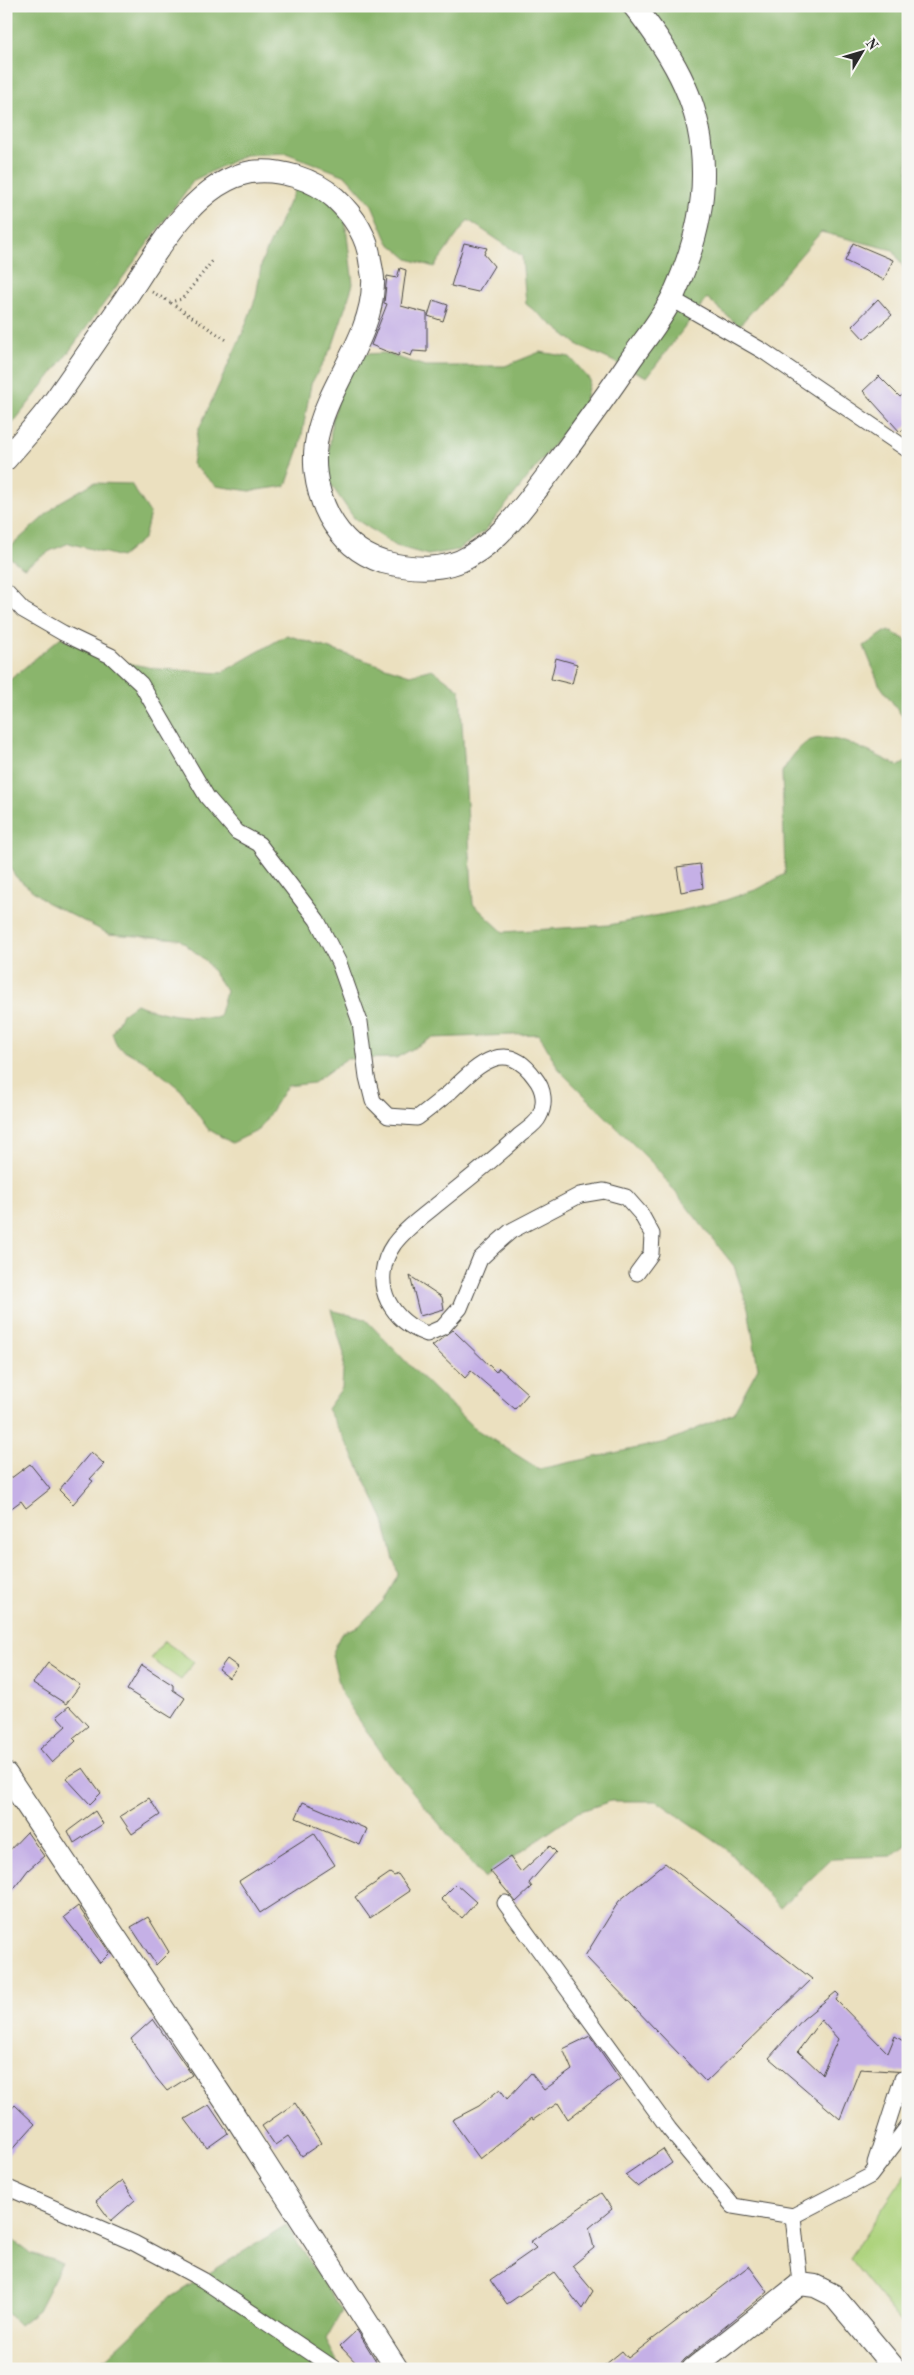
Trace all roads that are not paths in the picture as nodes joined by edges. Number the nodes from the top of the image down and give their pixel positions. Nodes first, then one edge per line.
1 (634, 6) edge
2 (672, 299) junction
3 (908, 450) edge
4 (6, 459) edge
5 (6, 592) edge
6 (637, 1273) dead end
7 (6, 1774) edge
8 (505, 1903) dead end
9 (902, 2079) dead end
10 (908, 2126) edge
11 (870, 2176) junction
12 (6, 2187) edge
13 (793, 2216) junction
14 (800, 2284) junction
15 (335, 2369) edge
16 (397, 2369) edge
17 (693, 2369) edge
18 (895, 2369) edge

1 - 2 street
2 - 3 street
2 - 4 street
5 - 6 street
7 - 16 street
8 - 13 street
9 - 11 street
10 - 11 street
11 - 13 street
12 - 15 street
13 - 14 street
14 - 17 street
14 - 18 street

